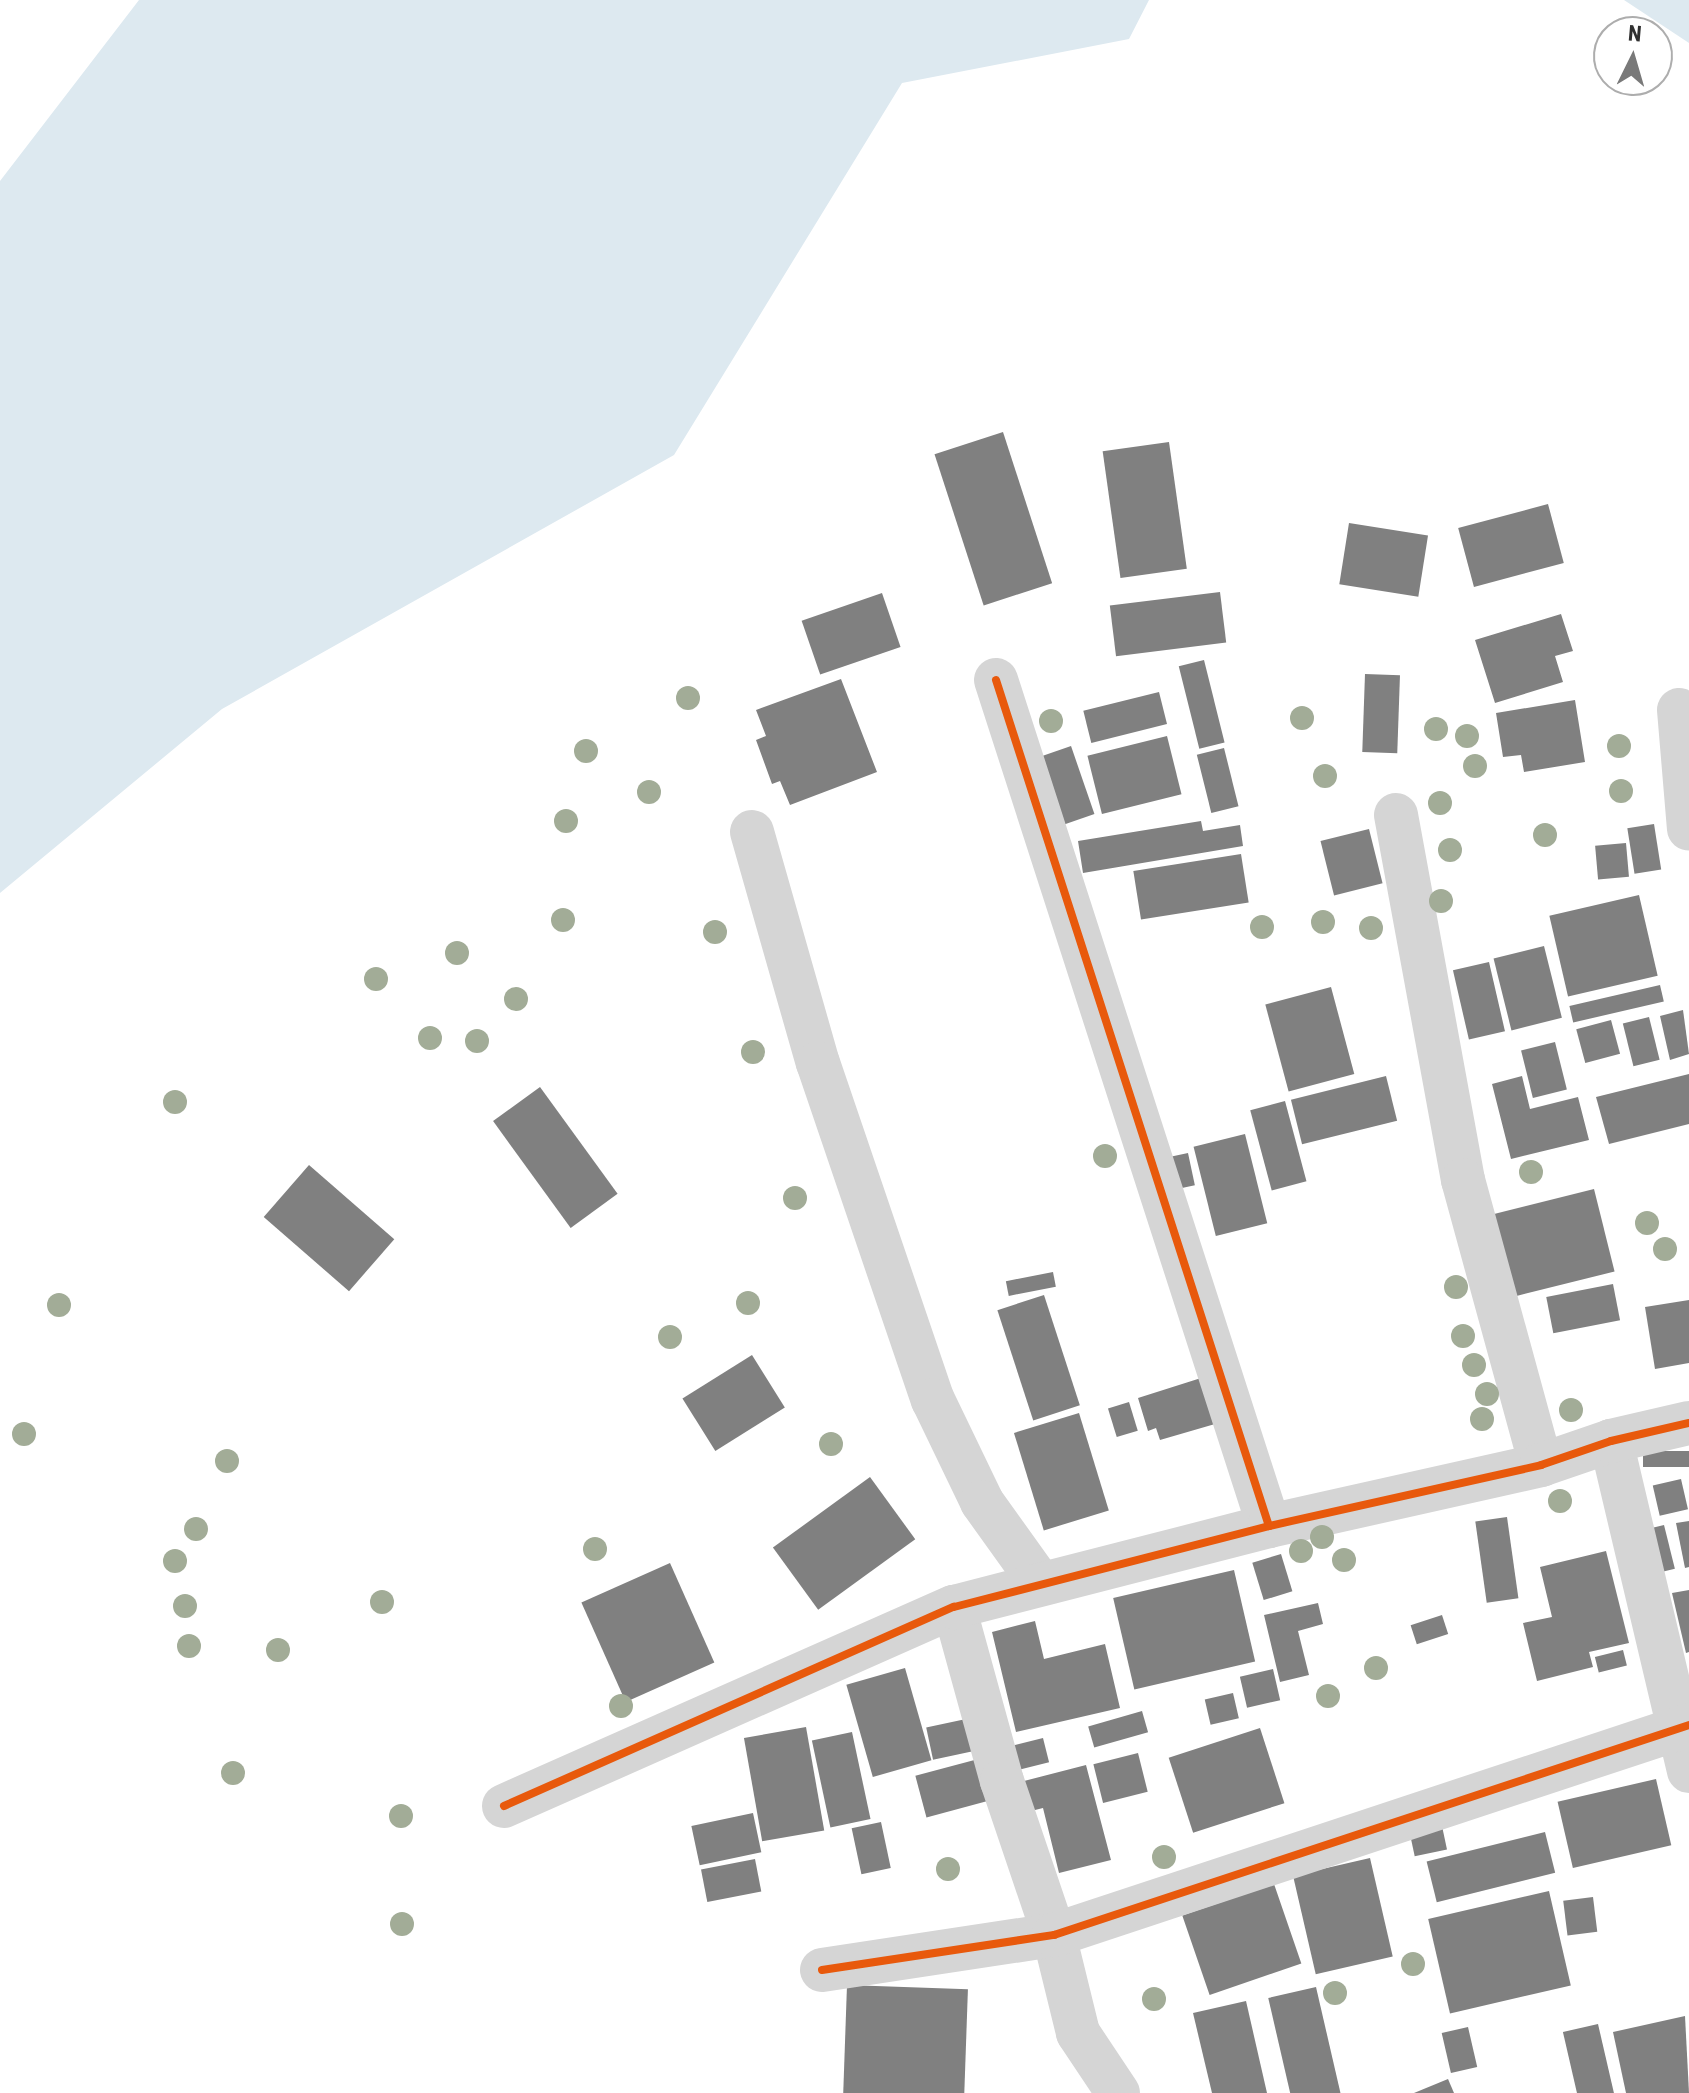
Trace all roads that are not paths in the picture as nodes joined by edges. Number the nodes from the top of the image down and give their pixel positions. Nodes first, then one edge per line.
1 (996, 680) dead end
2 (1679, 710) dead end
3 (1396, 815) dead end
4 (1689, 829) edge
5 (752, 832) dead end
6 (1689, 1423) edge
7 (1611, 1441) junction
8 (1541, 1465) junction
9 (1269, 1526) junction
10 (1040, 1583) junction
11 (954, 1607) junction
12 (1684, 1726) edge
13 (1689, 1771) edge
14 (504, 1806) dead end
15 (1054, 1935) junction
16 (822, 1970) dead end
17 (1118, 2093) edge

1 - 9 street
2 - 4 street
3 - 8 street
5 - 10 street
6 - 7 street
7 - 8 street
7 - 12 street
8 - 9 street
9 - 10 street
10 - 11 street
11 - 14 street
11 - 15 street
12 - 13 street
12 - 15 street
15 - 16 street
15 - 17 street

